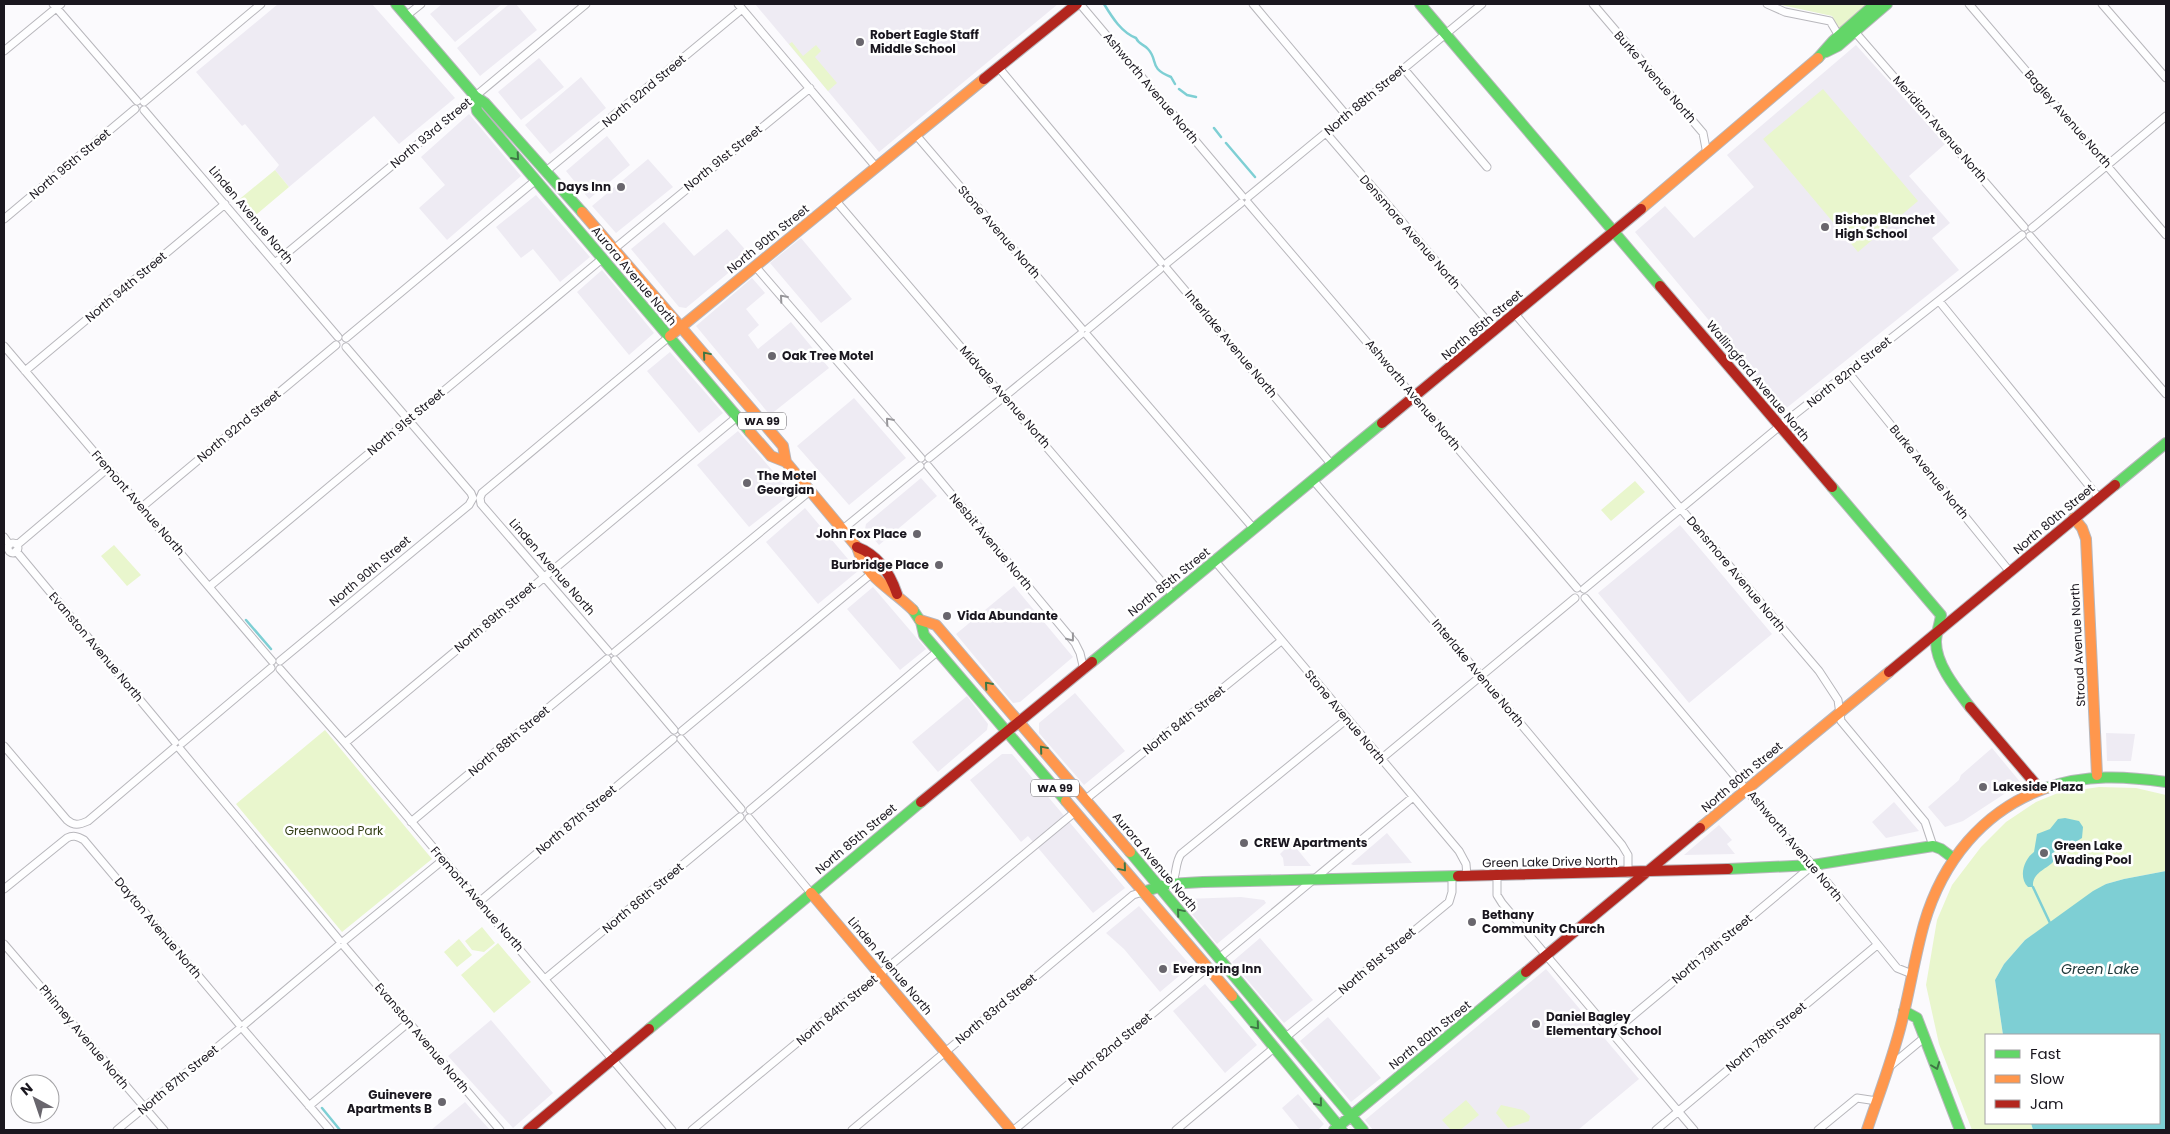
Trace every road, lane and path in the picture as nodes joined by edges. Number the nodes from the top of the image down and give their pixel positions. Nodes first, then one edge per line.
1 (261, 4) edge
2 (396, 4) edge
3 (421, 4) edge
4 (586, 4) edge
5 (1078, 4) edge
6 (1253, 4) edge
7 (1420, 4) edge
8 (1482, 4) edge
9 (1593, 4) edge
10 (1767, 4) edge
11 (1875, 4) edge
12 (1887, 4) edge
13 (1969, 4) edge
14 (2102, 4) edge
15 (57, 5) edge
16 (740, 7) edge
17 (406, 16) junction
18 (1855, 32) junction
19 (1446, 34) junction
20 (1839, 36) junction
21 (4, 51) edge
22 (1825, 52) junction
23 (999, 68) junction
24 (1404, 69) junction
25 (2166, 78) edge
26 (810, 88) junction
27 (475, 96) junction
28 (139, 104) junction
29 (1347, 116) junction
30 (2166, 116) edge
31 (1326, 133) junction
32 (916, 135) junction
33 (1707, 154) junction
34 (2107, 165) junction
35 (876, 167) junction
36 (1487, 167) dead end
37 (546, 172) junction
38 (536, 180) junction
39 (836, 200) junction
40 (1245, 200) junction
41 (226, 204) junction
42 (565, 213) junction
43 (4, 219) edge
44 (598, 230) junction
45 (1614, 231) junction
46 (2027, 232) junction
47 (2166, 235) edge
48 (614, 248) junction
49 (603, 258) junction
50 (275, 263) junction
51 (755, 266) junction
52 (1164, 266) junction
53 (1938, 301) junction
54 (1515, 314) junction
55 (682, 326) junction
56 (1495, 330) junction
57 (1084, 332) junction
58 (670, 336) junction
59 (338, 337) junction
60 (346, 338) junction
61 (336, 345) junction
62 (4, 346) edge
63 (346, 346) junction
64 (25, 371) junction
65 (1848, 372) junction
66 (2166, 394) edge
67 (1004, 397) junction
68 (1415, 397) junction
69 (738, 416) junction
70 (409, 420) junction
71 (1780, 426) junction
72 (2166, 443) edge
73 (786, 462) junction
74 (926, 463) junction
75 (1332, 464) junction
76 (108, 468) junction
77 (1313, 480) junction
78 (811, 490) junction
79 (476, 498) junction
80 (2098, 498) junction
81 (142, 507) junction
82 (1681, 509) junction
83 (2074, 518) junction
84 (1254, 528) junction
85 (843, 529) junction
86 (4, 537) edge
87 (857, 547) junction
88 (11, 549) edge
89 (1215, 562) junction
90 (2010, 572) junction
91 (871, 574) junction
92 (544, 576) junction
93 (210, 586) junction
94 (1581, 588) junction
95 (897, 594) junction
96 (1173, 595) junction
97 (1575, 598) junction
98 (1585, 598) junction
99 (920, 620) junction
100 (1938, 630) junction
101 (1281, 640) junction
102 (938, 651) junction
103 (610, 654) junction
104 (272, 664) junction
105 (280, 665) junction
106 (1084, 670) junction
107 (1481, 676) junction
108 (1840, 712) junction
109 (1347, 719) junction
110 (1020, 722) junction
111 (674, 730) junction
112 (682, 731) junction
113 (1006, 732) junction
114 (677, 739) junction
115 (345, 743) junction
116 (4, 746) edge
117 (178, 746) junction
118 (1381, 759) junction
119 (2097, 776) junction
120 (2166, 782) edge
121 (2040, 788) junction
122 (1747, 789) junction
123 (1413, 797) junction
124 (1086, 799) junction
125 (741, 809) junction
126 (750, 810) junction
127 (1075, 812) junction
128 (740, 817) junction
129 (749, 818) junction
130 (411, 822) junction
131 (1933, 846) junction
132 (1953, 858) junction
133 (443, 860) junction
134 (1813, 865) junction
135 (1647, 872) junction
136 (1628, 873) junction
137 (1467, 876) junction
138 (1497, 876) junction
139 (1452, 877) junction
140 (1313, 880) junction
141 (1172, 884) junction
142 (1159, 887) junction
143 (4, 889) edge
144 (1143, 892) junction
145 (811, 893) junction
146 (479, 902) junction
147 (341, 943) junction
148 (4, 944) edge
149 (1877, 945) junction
150 (1546, 955) junction
151 (1219, 958) junction
152 (1208, 968) junction
153 (880, 974) junction
154 (1912, 974) junction
155 (545, 979) junction
156 (1904, 1011) junction
157 (409, 1022) junction
158 (242, 1027) junction
159 (1612, 1033) junction
160 (1286, 1037) junction
161 (1925, 1037) junction
162 (1274, 1048) junction
163 (945, 1051) junction
164 (613, 1059) junction
165 (1888, 1067) junction
166 (1877, 1101) junction
167 (309, 1106) junction
168 (144, 1108) junction
169 (1678, 1112) junction
170 (1351, 1116) junction
171 (1338, 1129) edge
172 (117, 1130) edge
173 (164, 1130) edge
174 (330, 1130) edge
175 (500, 1130) edge
176 (528, 1130) edge
177 (672, 1130) edge
178 (692, 1130) edge
179 (852, 1130) edge
180 (1012, 1130) edge
181 (1176, 1130) edge
182 (1363, 1130) edge
183 (1656, 1130) edge
184 (1694, 1130) edge
185 (1818, 1130) edge
186 (1867, 1130) edge
187 (1960, 1130) edge

1 - 28 street, North 95th Street
2 - 17 main road, Aurora Avenue North / WA 99
3 - 17 street
4 - 27 street, North 93rd Street
5 - 23 main road, North 90th Street
5 - 40 street, Ashworth Avenue North
6 - 29 street
7 - 19 main road, Wallingford Avenue North
8 - 19 street, North 88th Street
9 - 33 street, Burke Avenue North
10 - 20 street
11 - 20 main road, North 85th Street
12 - 18 main road, North 85th Street
13 - 34 street, Bagley Avenue North
14 - 25 street
15 - 21 street
15 - 28 street
16 - 26 street
16 - 37 street, North 92nd Street
17 - 27 main road, Aurora Avenue North / WA 99
18 - 22 main road, North 85th Street
18 - 46 street, Meridian Avenue North
19 - 24 street, North 88th Street
19 - 45 main road, Wallingford Avenue North
20 - 22 main road, North 85th Street
22 - 33 main road, North 85th Street
23 - 32 main road, North 90th Street
23 - 52 street, Interlake Avenue North
24 - 29 street, North 88th Street
24 - 36 street
26 - 35 street
26 - 48 street, North 91st Street
27 - 37 main road, Aurora Avenue North / WA 99
27 -> 38 main road, Aurora Avenue North / WA 99
27 - 50 street, North 93rd Street
28 - 41 street, Linden Avenue North
28 - 43 street, North 95th Street
29 - 31 street, North 88th Street
30 - 34 street, North 82nd Street
31 - 40 street, North 88th Street
31 - 56 street, Densmore Avenue North
32 - 35 main road, North 90th Street
32 - 57 street, Stone Avenue North
33 - 45 main road, North 85th Street
34 - 46 street, North 82nd Street
34 - 47 street, Bagley Avenue North
35 - 39 main road, North 90th Street
37 - 44 main road, Aurora Avenue North / WA 99
38 - 42 main road, Aurora Avenue North / WA 99
38 - 60 street
39 - 51 main road, North 90th Street
39 - 67 street, Midvale Avenue North
40 - 52 street, North 88th Street
40 - 68 street, Ashworth Avenue North
41 - 50 street, Linden Avenue North
41 - 64 street, North 94th Street
42 - 44 main road
42 - 49 main road, Aurora Avenue North / WA 99
44 - 48 main road, Aurora Avenue North / WA 99
45 - 54 main road, North 85th Street
45 - 71 main road, Wallingford Avenue North
46 - 53 street, North 82nd Street
46 - 66 street, Meridian Avenue North
48 - 55 main road, Aurora Avenue North / WA 99
49 - 58 main road, Aurora Avenue North / WA 99
49 - 70 street, North 91st Street
50 - 59 street, Linden Avenue North
51 - 55 main road, North 90th Street
74 -> 51 street
52 - 57 street, North 88th Street
52 - 75 street, Interlake Avenue North
53 - 65 street, North 82nd Street
53 - 80 street
54 - 56 main road, North 85th Street
54 - 82 street, Densmore Avenue North
55 - 58 main road, North 90th Street
73 -> 55 main road, Aurora Avenue North / WA 99
56 - 68 main road, North 85th Street
57 - 67 street, North 88th Street
57 - 84 street, Stone Avenue North
58 - 69 main road, Aurora Avenue North / WA 99
58 - 79 street, North 90th Street
59 - 60 street
59 - 61 street
60 - 63 street
61 - 63 street
61 - 81 street, North 92nd Street
62 - 64 street, Fremont Avenue North
63 - 70 street, Linden Avenue North
64 - 76 street, Fremont Avenue North
65 - 71 street, North 82nd Street
65 - 90 street, Burke Avenue North
67 - 74 street, North 88th Street
67 - 96 street, Midvale Avenue North
68 - 75 main road, North 85th Street
68 - 94 street, Ashworth Avenue North
69 - 73 main road, Aurora Avenue North / WA 99
69 - 92 street, North 89th Street
70 - 79 street, Linden Avenue North
70 - 93 street, North 91st Street
71 - 82 street, North 82nd Street
71 - 100 main road, Wallingford Avenue North
72 - 80 main road, North 80th Street
73 - 78 main road, Aurora Avenue North / WA 99
74 - 85 street, North 88th Street
74 -> 106 street, Nesbit Avenue North
75 - 77 main road, North 85th Street
76 - 81 street, Fremont Avenue North
76 - 88 street
77 - 84 main road, North 85th Street
77 - 107 street, Interlake Avenue North
78 - 85 main road, Aurora Avenue North / WA 99
78 - 103 street, North 88th Street
79 - 92 street, Linden Avenue North
79 - 105 street, North 90th Street
80 - 83 main road, North 80th Street
81 - 93 street, Fremont Avenue North
82 - 94 street, North 82nd Street
82 - 108 street, Densmore Avenue North
83 - 90 main road, North 80th Street
83 - 119 main road, Stroud Avenue North
84 - 89 main road, North 85th Street
85 - 87 main road, Aurora Avenue North / WA 99
86 - 88 street, Evanston Avenue North
87 - 91 main road, Aurora Avenue North / WA 99
87 - 95 main road, Aurora Avenue North / WA 99
88 - 117 street, Evanston Avenue North
89 - 96 main road, North 85th Street
89 - 101 street, Stone Avenue North
90 - 100 main road, North 80th Street
91 - 95 main road, Aurora Avenue North / WA 99
91 - 112 street
92 - 103 street, Linden Avenue North
92 - 115 street, North 89th Street
93 - 104 street, Fremont Avenue North
94 - 97 street
94 - 98 street
95 - 99 main road, Aurora Avenue North / WA 99
96 - 106 main road, North 85th Street
97 - 98 street
97 - 107 street
98 - 122 street, Ashworth Avenue North
99 - 102 main road, Aurora Avenue North / WA 99
110 -> 99 main road, Aurora Avenue North / WA 99
100 - 108 main road, North 80th Street
100 - 121 main road, Wallingford Avenue North
101 - 109 street, Stone Avenue North
101 - 124 street, North 84th Street
102 - 113 main road, Aurora Avenue North / WA 99
102 - 126 street
103 - 111 street
103 - 130 street, North 88th Street
104 - 105 street
104 - 117 street
105 - 115 street, Fremont Avenue North
106 - 110 main road, North 85th Street
107 - 118 street
107 - 136 street, Interlake Avenue North
108 - 122 main road, North 80th Street
108 - 131 street, Densmore Avenue North
109 - 118 street, Stone Avenue North
109 - 141 street
110 - 113 main road, North 85th Street
124 -> 110 main road, Aurora Avenue North / WA 99
111 - 112 street
111 - 114 street
112 - 114 street
113 - 127 main road, Aurora Avenue North / WA 99
113 - 145 main road, North 85th Street
114 - 125 street
114 - 146 street, North 87th Street
115 - 130 street, Fremont Avenue North
116 - 117 street
117 - 147 street, Evanston Avenue North
118 - 123 street, Stone Avenue North
119 - 120 main road
119 - 121 main road
121 - 132 main road
122 - 134 street, Ashworth Avenue North
122 - 135 main road, North 80th Street
123 - 137 street, Stone Avenue North
123 - 140 street
124 - 142 main road, Aurora Avenue North / WA 99
125 - 126 street
125 - 128 street
126 - 129 street
127 -> 144 main road, Aurora Avenue North / WA 99
127 - 153 street, North 84th Street
128 - 129 street
128 - 155 street, North 86th Street
129 - 145 street, Linden Avenue North
130 - 133 street, Fremont Avenue North
131 - 132 main road
131 - 134 main road, Green Lake Drive North
132 - 154 main road
133 - 146 street, Fremont Avenue North
133 - 147 street, North 87th Street
134 - 135 main road, Green Lake Drive North
134 - 149 street, Ashworth Avenue North
134 - 159 street, North 79th Street
135 - 136 main road, Green Lake Drive North
135 - 150 main road, North 80th Street
136 - 138 main road, Green Lake Drive North
137 - 138 main road, Green Lake Drive North
137 - 139 main road, Green Lake Drive North
138 - 150 street
139 - 140 main road, Green Lake Drive North
139 - 160 street, North 81st Street
140 - 141 main road, Green Lake Drive North
140 - 151 street
141 - 142 main road, Green Lake Drive North
142 - 144 main road, Green Lake Drive North
151 -> 142 main road, Aurora Avenue North / WA 99
143 - 158 street, Dayton Avenue North
144 - 152 main road, Aurora Avenue North / WA 99
144 - 163 street, North 83rd Street
145 - 153 main road, Linden Avenue North
145 - 164 main road, North 85th Street
146 - 155 street, Fremont Avenue North
147 - 157 street, Evanston Avenue North
147 - 158 street, North 87th Street
148 - 168 street, Phinney Avenue North
149 - 154 street, Ashworth Avenue North
149 - 169 street, North 78th Street
150 - 159 street
150 - 170 main road, North 80th Street
151 - 160 main road, Aurora Avenue North / WA 99
152 -> 162 main road, Aurora Avenue North / WA 99
152 - 180 street, North 82nd Street
153 - 163 main road, Linden Avenue North
153 - 178 street, North 84th Street
154 - 156 main road
155 - 164 street, Fremont Avenue North
156 - 161 main road
156 - 165 main road
157 - 167 street
157 - 175 street, Evanston Avenue North
158 - 167 street, Dayton Avenue North
158 - 168 street, North 87th Street
159 - 169 street
160 - 170 main road, Aurora Avenue North / WA 99
161 - 165 street
161 -> 187 main road
162 -> 171 main road, Aurora Avenue North / WA 99
162 - 181 street
163 - 179 street, North 83rd Street
163 - 180 main road, Linden Avenue North
164 - 176 main road, North 85th Street
164 - 177 street, Fremont Avenue North
165 - 166 main road
166 - 185 street
166 - 186 main road
167 - 174 street, Dayton Avenue North
168 - 172 street, North 87th Street
168 - 173 street, Phinney Avenue North
169 - 183 street, North 78th Street
169 - 184 street
170 - 171 main road, North 80th Street
170 - 182 main road, Aurora Avenue North / WA 99

